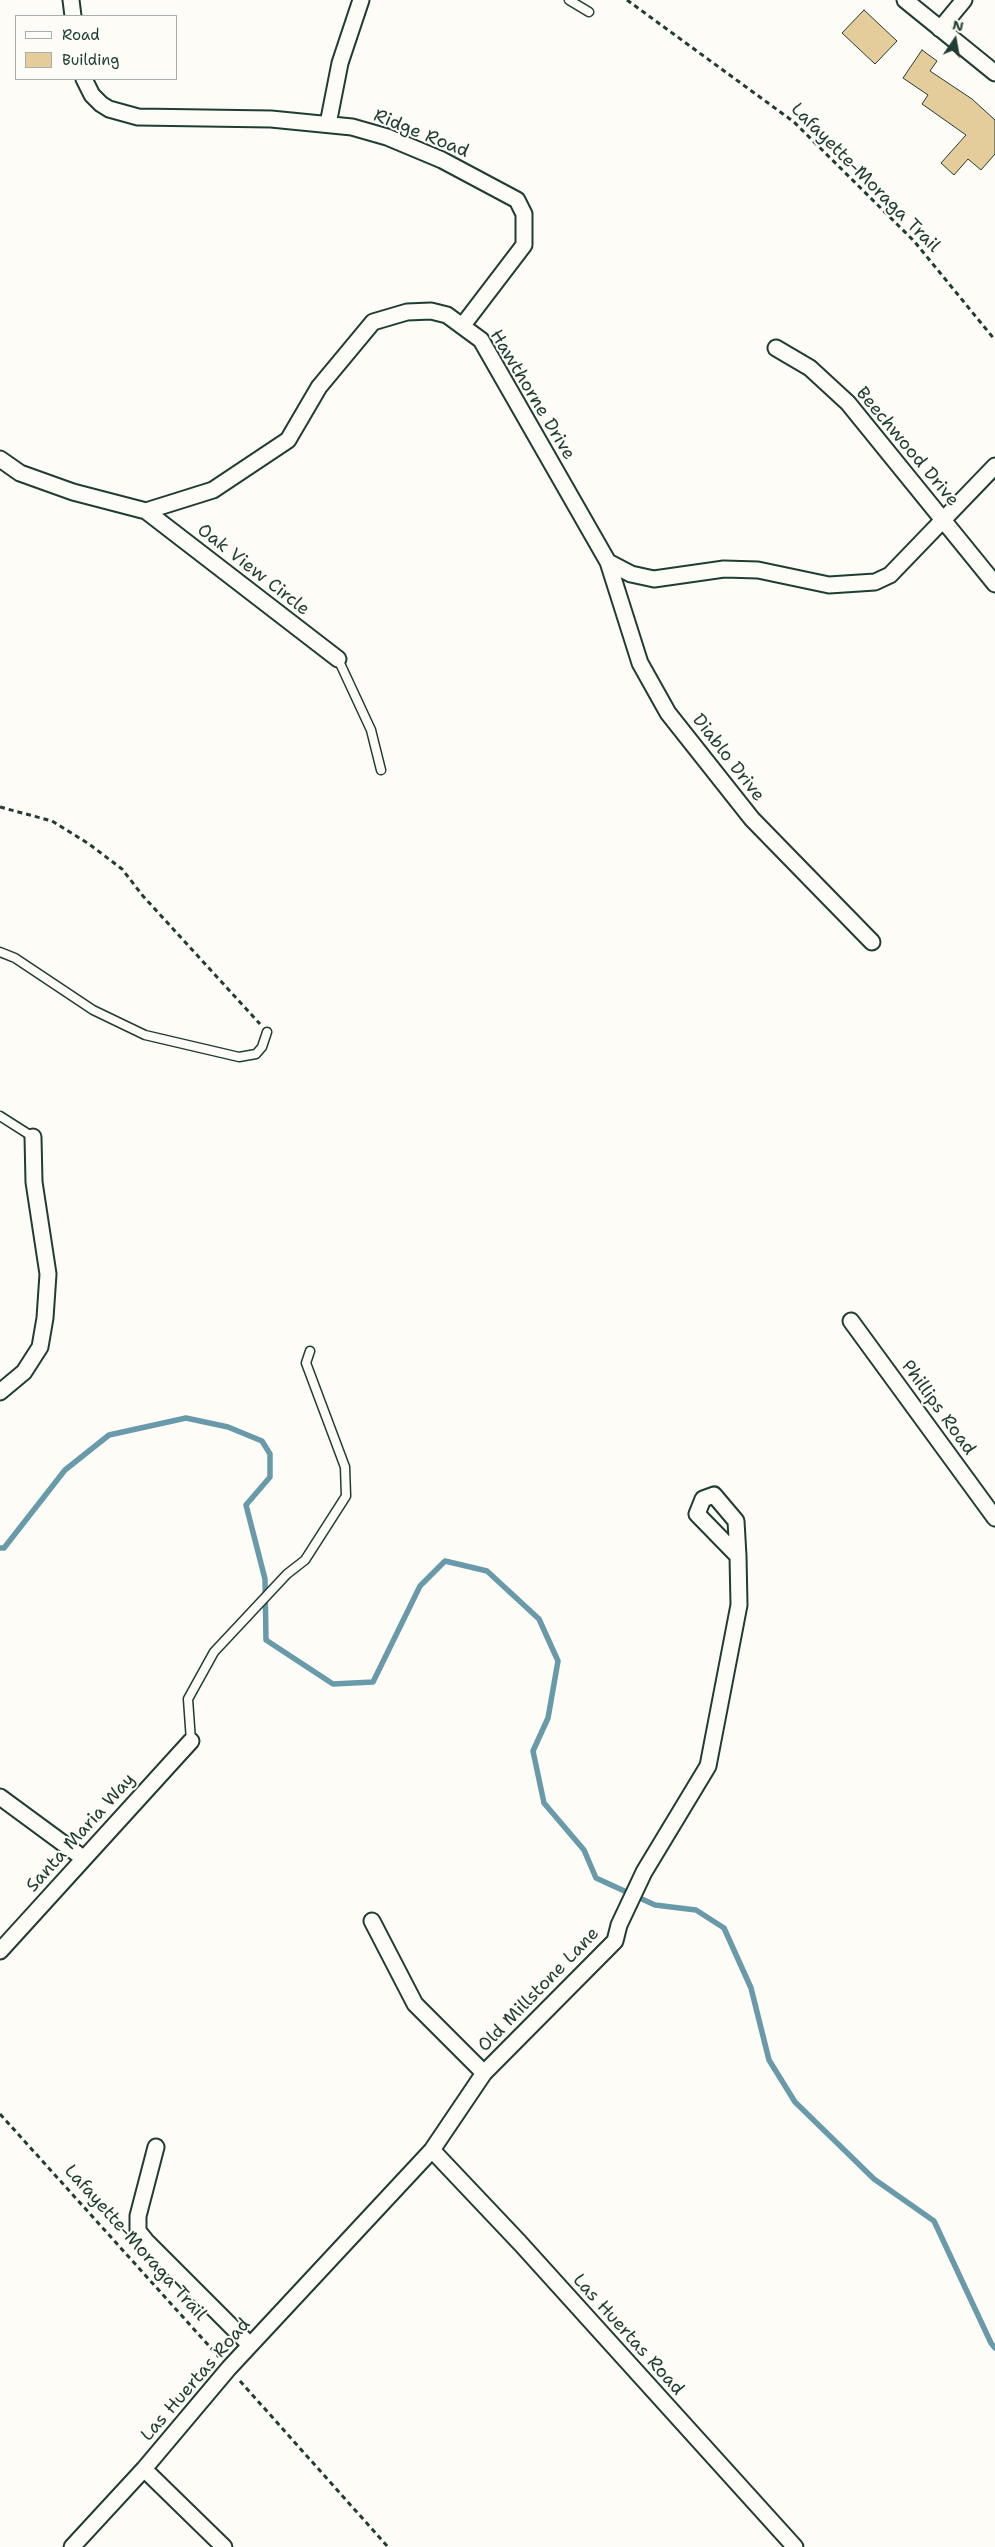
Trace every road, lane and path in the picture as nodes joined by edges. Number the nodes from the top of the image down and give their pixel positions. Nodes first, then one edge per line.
1 (71, 0) edge
2 (361, 0) edge
3 (569, 0) edge
4 (627, 0) edge
5 (905, 0) edge
6 (964, 0) edge
7 (589, 12) dead end
8 (73, 15) edge
9 (940, 29) junction
10 (995, 73) edge
11 (84, 80) edge
12 (328, 124) junction
13 (463, 326) junction
14 (995, 340) edge
15 (776, 348) dead end
16 (0, 459) edge
17 (995, 466) edge
18 (146, 511) junction
19 (943, 520) junction
20 (608, 562) junction
21 (995, 584) edge
22 (338, 659) joint
23 (381, 770) dead end
24 (0, 807) edge
25 (872, 942) dead end
26 (0, 952) edge
27 (267, 1032) joint
28 (0, 1116) edge
29 (33, 1137) joint
30 (851, 1321) dead end
31 (310, 1351) dead end
32 (0, 1392) edge
33 (995, 1518) edge
34 (738, 1556) dead end
35 (192, 1741) joint
36 (0, 1797) edge
37 (83, 1858) junction
38 (372, 1921) dead end
39 (0, 1951) edge
40 (484, 2073) junction
41 (0, 2114) edge
42 (156, 2147) dead end
43 (432, 2150) junction
44 (250, 2345) junction
45 (229, 2368) junction
46 (144, 2469) junction
47 (72, 2547) edge
48 (224, 2547) edge
49 (388, 2547) edge
50 (795, 2547) edge

1 - 8 street
2 - 12 street
3 - 7 lane
4 - 14 path, Lafayette-Moraga Trail
5 - 9 street
6 - 9 street
9 - 10 street
11 - 12 street, Ridge Road
12 - 13 street, Ridge Road
13 - 18 street, Hawthorne Drive
13 - 20 street, Hawthorne Drive
15 - 19 street, Beechwood Drive
16 - 18 street
17 - 19 street
18 - 22 street, Oak View Circle
19 - 20 street
19 - 21 street, Beechwood Drive
20 - 25 street, Diablo Drive
22 - 23 lane
24 - 27 path
26 - 27 lane
28 - 29 lane
29 - 32 street
30 - 33 street, Phillips Road
31 - 35 lane
34 - 40 street, Old Millstone Lane
35 - 37 street, Santa Maria Way
36 - 37 street
37 - 39 street, Santa Maria Way
38 - 40 street, Old Millstone Lane
40 - 43 street, Las Huertas Road
41 - 45 path, Lafayette-Moraga Trail
42 - 44 street
43 - 44 street, Las Huertas Road
43 - 50 street, Las Huertas Road
44 - 45 street, Las Huertas Road
45 - 46 street, Las Huertas Road
45 - 49 path, Lafayette-Moraga Trail
46 - 47 street, Las Huertas Road
46 - 48 street

